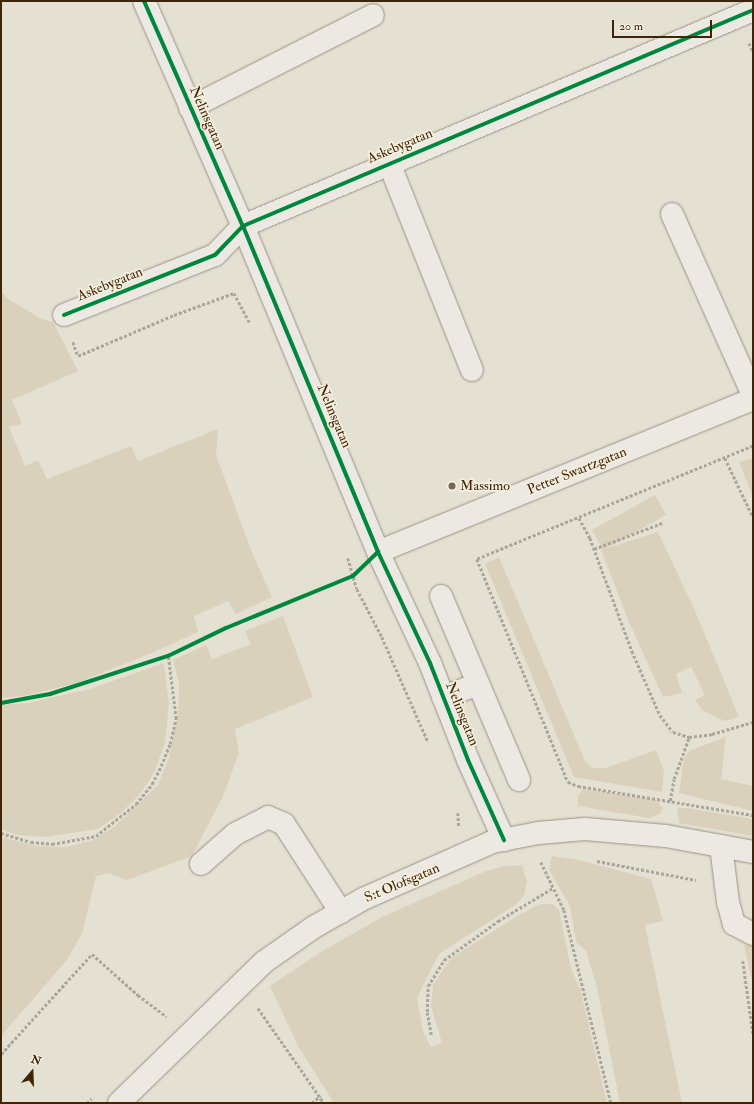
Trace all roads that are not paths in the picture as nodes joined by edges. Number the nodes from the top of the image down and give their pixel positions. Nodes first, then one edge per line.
1 (144, 1) edge
2 (753, 10) edge
3 (373, 15) dead end
4 (190, 108) junction
5 (389, 163) junction
6 (672, 214) dead end
7 (243, 226) junction
8 (64, 315) road end
9 (472, 370) dead end
10 (753, 395) edge
11 (753, 399) edge
12 (378, 552) junction
13 (441, 596) dead end
14 (478, 684) junction
15 (443, 697) junction
16 (519, 780) dead end
17 (504, 840) junction
18 (721, 846) junction
19 (753, 852) edge
20 (201, 864) dead end
21 (341, 912) junction
22 (746, 930) edge
23 (119, 1103) edge

1 - 4 street, Nelinsgatan
2 - 5 street, Askebygatan
3 - 4 street
4 - 7 street, Nelinsgatan
5 - 7 street, Askebygatan
5 - 9 street
6 - 10 street
7 - 8 street, Askebygatan
7 - 12 street, Nelinsgatan
11 - 12 street, Petter Swartzgatan
12 - 15 street, Nelinsgatan
13 - 14 street
14 - 15 street
14 - 16 street
15 - 17 street, Nelinsgatan
17 - 18 street, S:t Olofsgatan
17 - 21 street, S:t Olofsgatan
18 - 19 street, S:t Olofsgatan
18 - 22 street
20 - 21 street
21 - 23 street, S:t Olofsgatan

